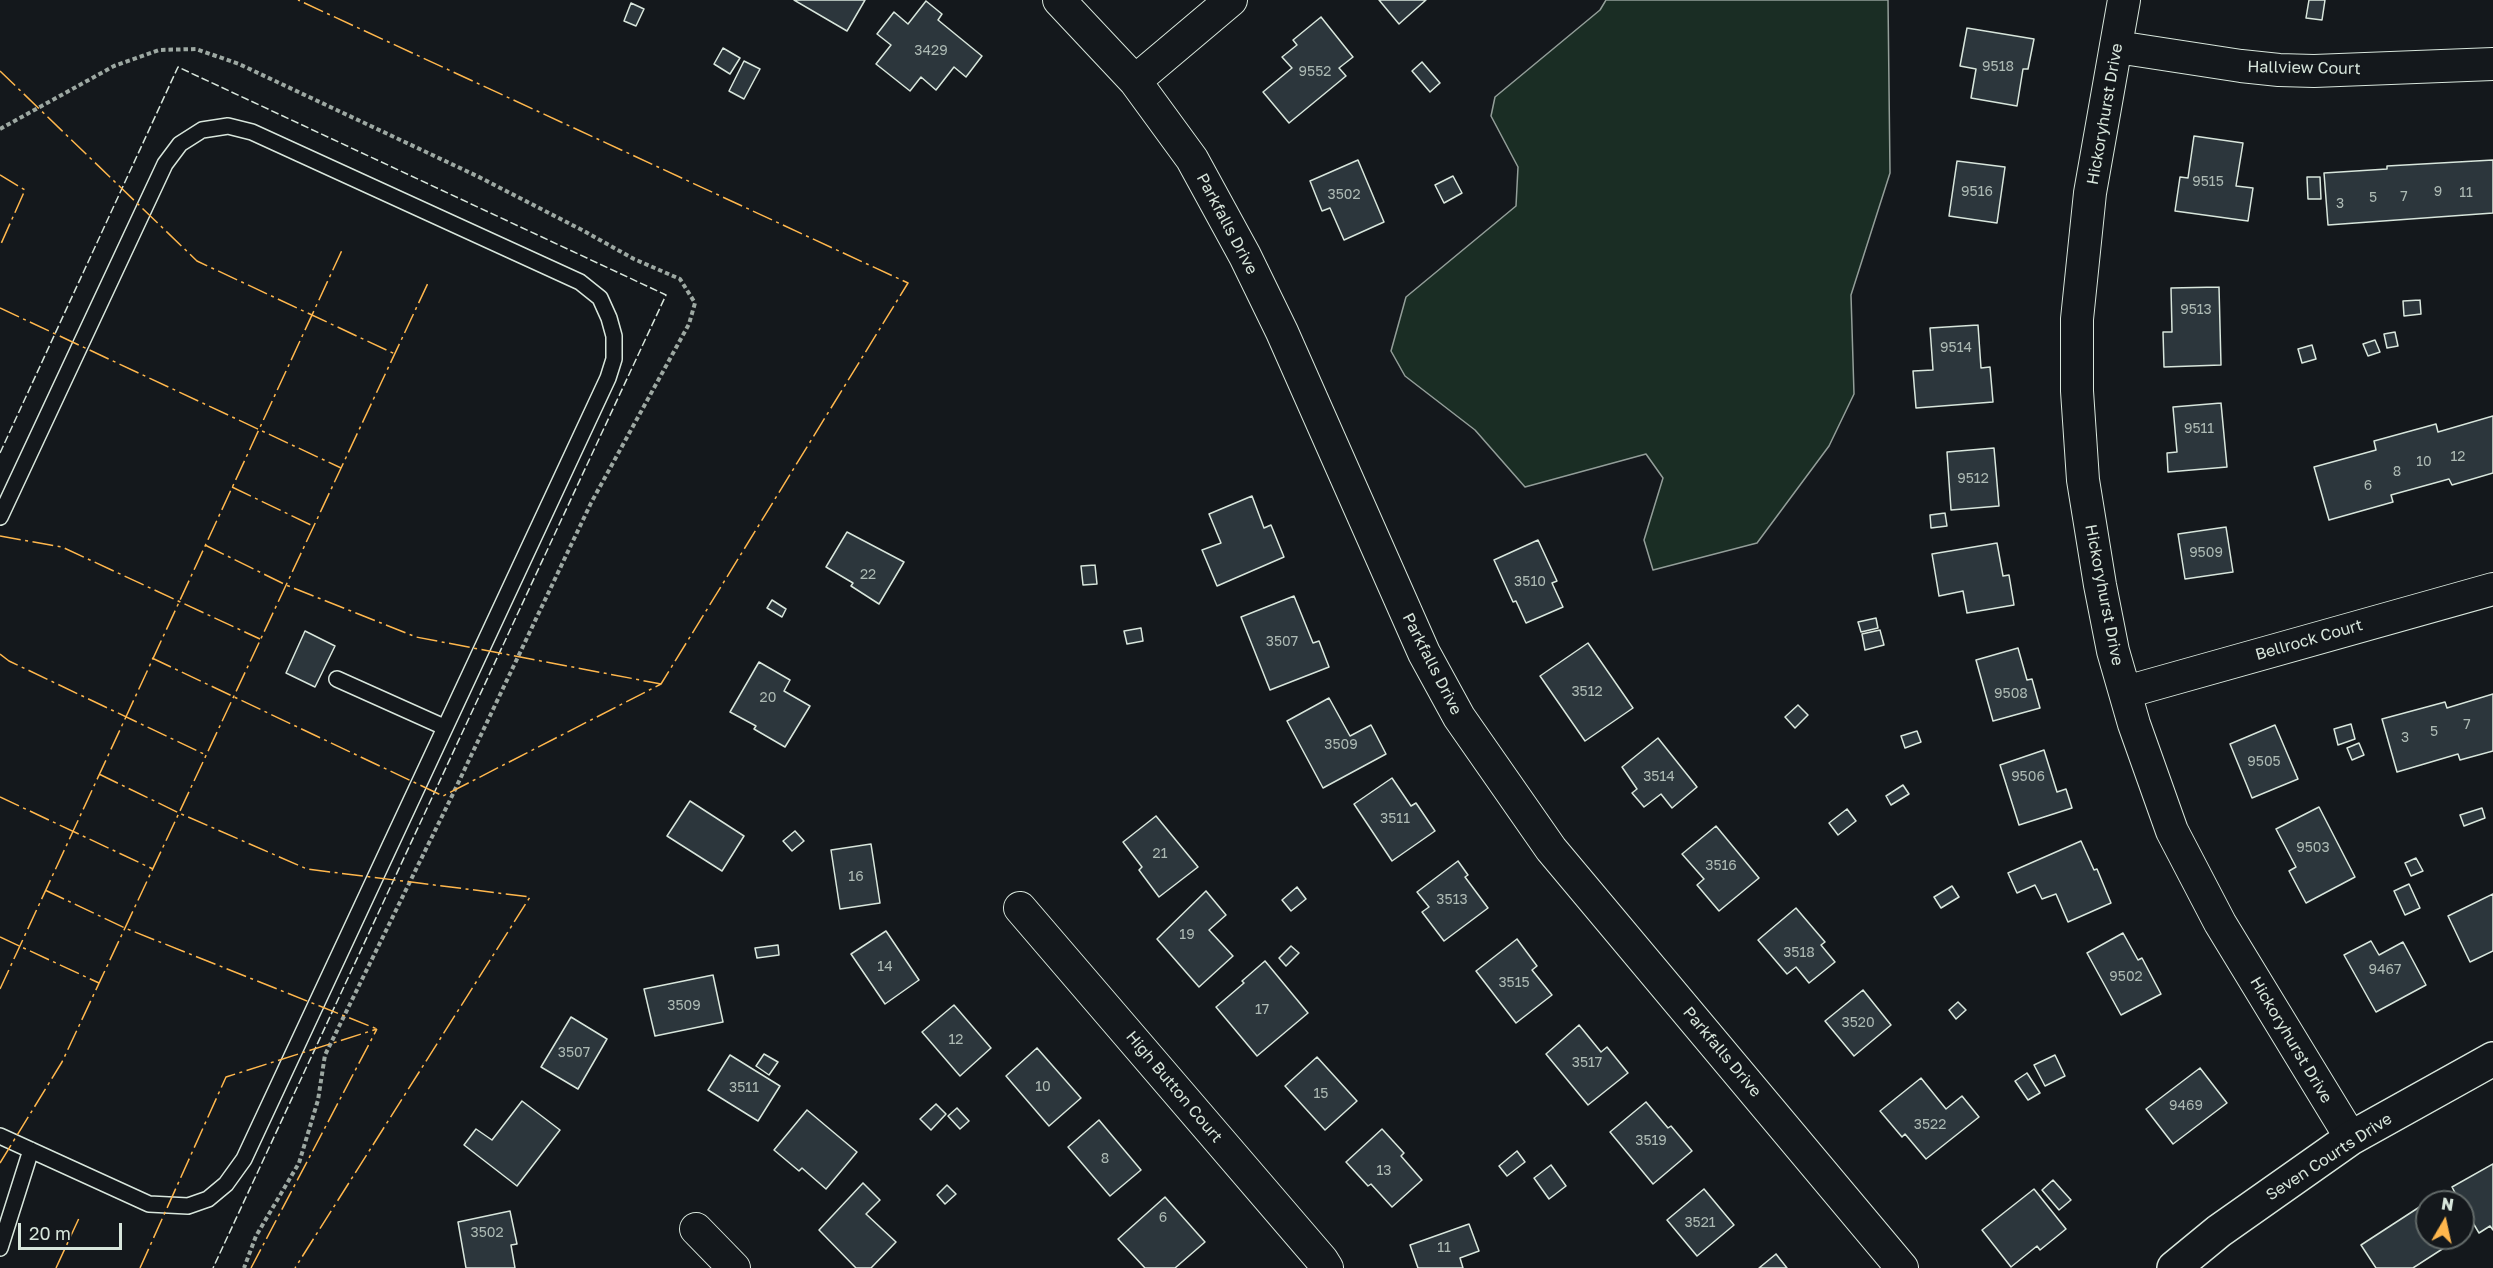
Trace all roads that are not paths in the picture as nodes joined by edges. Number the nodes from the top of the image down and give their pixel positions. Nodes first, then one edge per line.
1 (1059, 0) edge
2 (1231, 0) edge
3 (2124, 0) edge
4 (2117, 47) junction
5 (2493, 64) edge
6 (1136, 81) junction
7 (0, 517) edge
8 (2493, 588) edge
9 (337, 679) dead end
10 (2126, 692) junction
11 (444, 727) junction
12 (1020, 908) dead end
13 (2493, 1059) edge
14 (0, 1136) edge
15 (2351, 1138) junction
16 (31, 1150) junction
17 (696, 1229) dead end
18 (0, 1248) edge
19 (734, 1268) edge
20 (1327, 1268) edge
21 (1902, 1268) edge
22 (2174, 1268) edge

1 - 6 street, Parkfalls Drive
2 - 6 street
3 - 4 street, Hickoryhurst Drive
4 - 5 street, Hallview Court
4 - 10 street, Hickoryhurst Drive
6 - 21 street, Parkfalls Drive
7 - 11 lane
8 - 10 street, Bellrock Court
9 - 11 lane
10 - 15 street, Hickoryhurst Drive
11 - 16 lane
12 - 20 street, High Button Court
13 - 15 street, Seven Courts Drive
14 - 16 lane
15 - 22 street, Seven Courts Drive
16 - 18 lane
17 - 19 street

